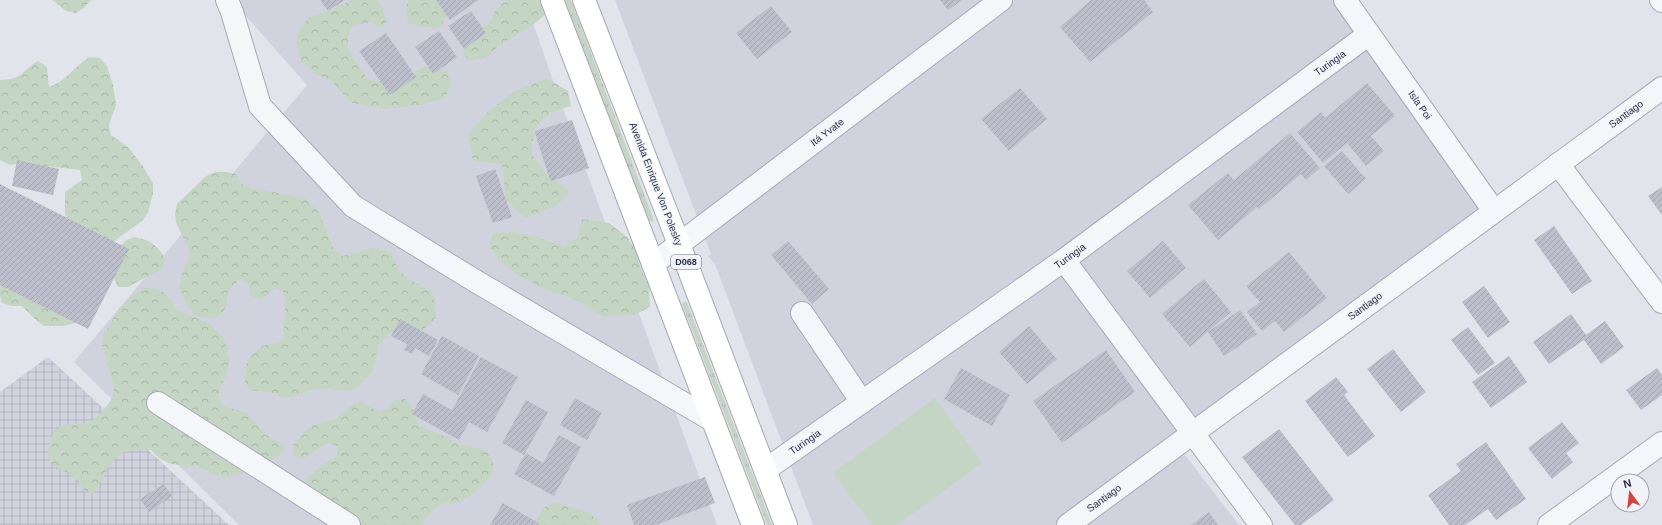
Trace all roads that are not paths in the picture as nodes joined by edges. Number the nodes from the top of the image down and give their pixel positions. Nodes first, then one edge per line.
1 (227, 0) edge
2 (552, 0) edge
3 (584, 0) edge
4 (1001, 0) edge
5 (1345, 0) edge
6 (1369, 34) junction
7 (1662, 88) edge
8 (1558, 164) junction
9 (1494, 211) junction
10 (679, 244) junction
11 (1064, 260) junction
12 (653, 264) junction
13 (1662, 302) edge
14 (802, 313) dead end
15 (862, 402) junction
16 (158, 403) dead end
17 (712, 420) junction
18 (1193, 433) junction
19 (1662, 443) edge
20 (1662, 462) edge
21 (765, 470) junction
22 (1647, 473) edge
23 (1610, 500) edge
24 (349, 525) edge
25 (753, 525) edge
26 (786, 525) edge
27 (1068, 525) edge
28 (1261, 525) edge
29 (1549, 525) edge
30 (1575, 525) edge

1 - 17 street
2 - 12 main road, D068
3 - 10 main road, Avenida Enrique Von Polesky / D068
4 - 10 street, Itá Yvate
5 - 6 street, Isla Poi
6 - 9 street, Isla Poi
6 - 11 street, Turingia
7 - 8 street, Santiago
8 - 9 street, Santiago
8 - 13 street
9 - 18 street, Santiago
10 - 12 street, Itá Yvate
10 - 21 main road, Avenida Enrique Von Polesky / D068
11 - 15 street, Turingia
11 - 18 street
12 - 17 main road, D068
14 - 15 street
15 - 21 street, Turingia
16 - 24 street
17 - 25 main road, D068
18 - 27 street, Santiago
18 - 28 street
19 - 29 street
20 - 22 street
21 - 26 main road, Avenida Enrique Von Polesky / D068
23 - 30 street

